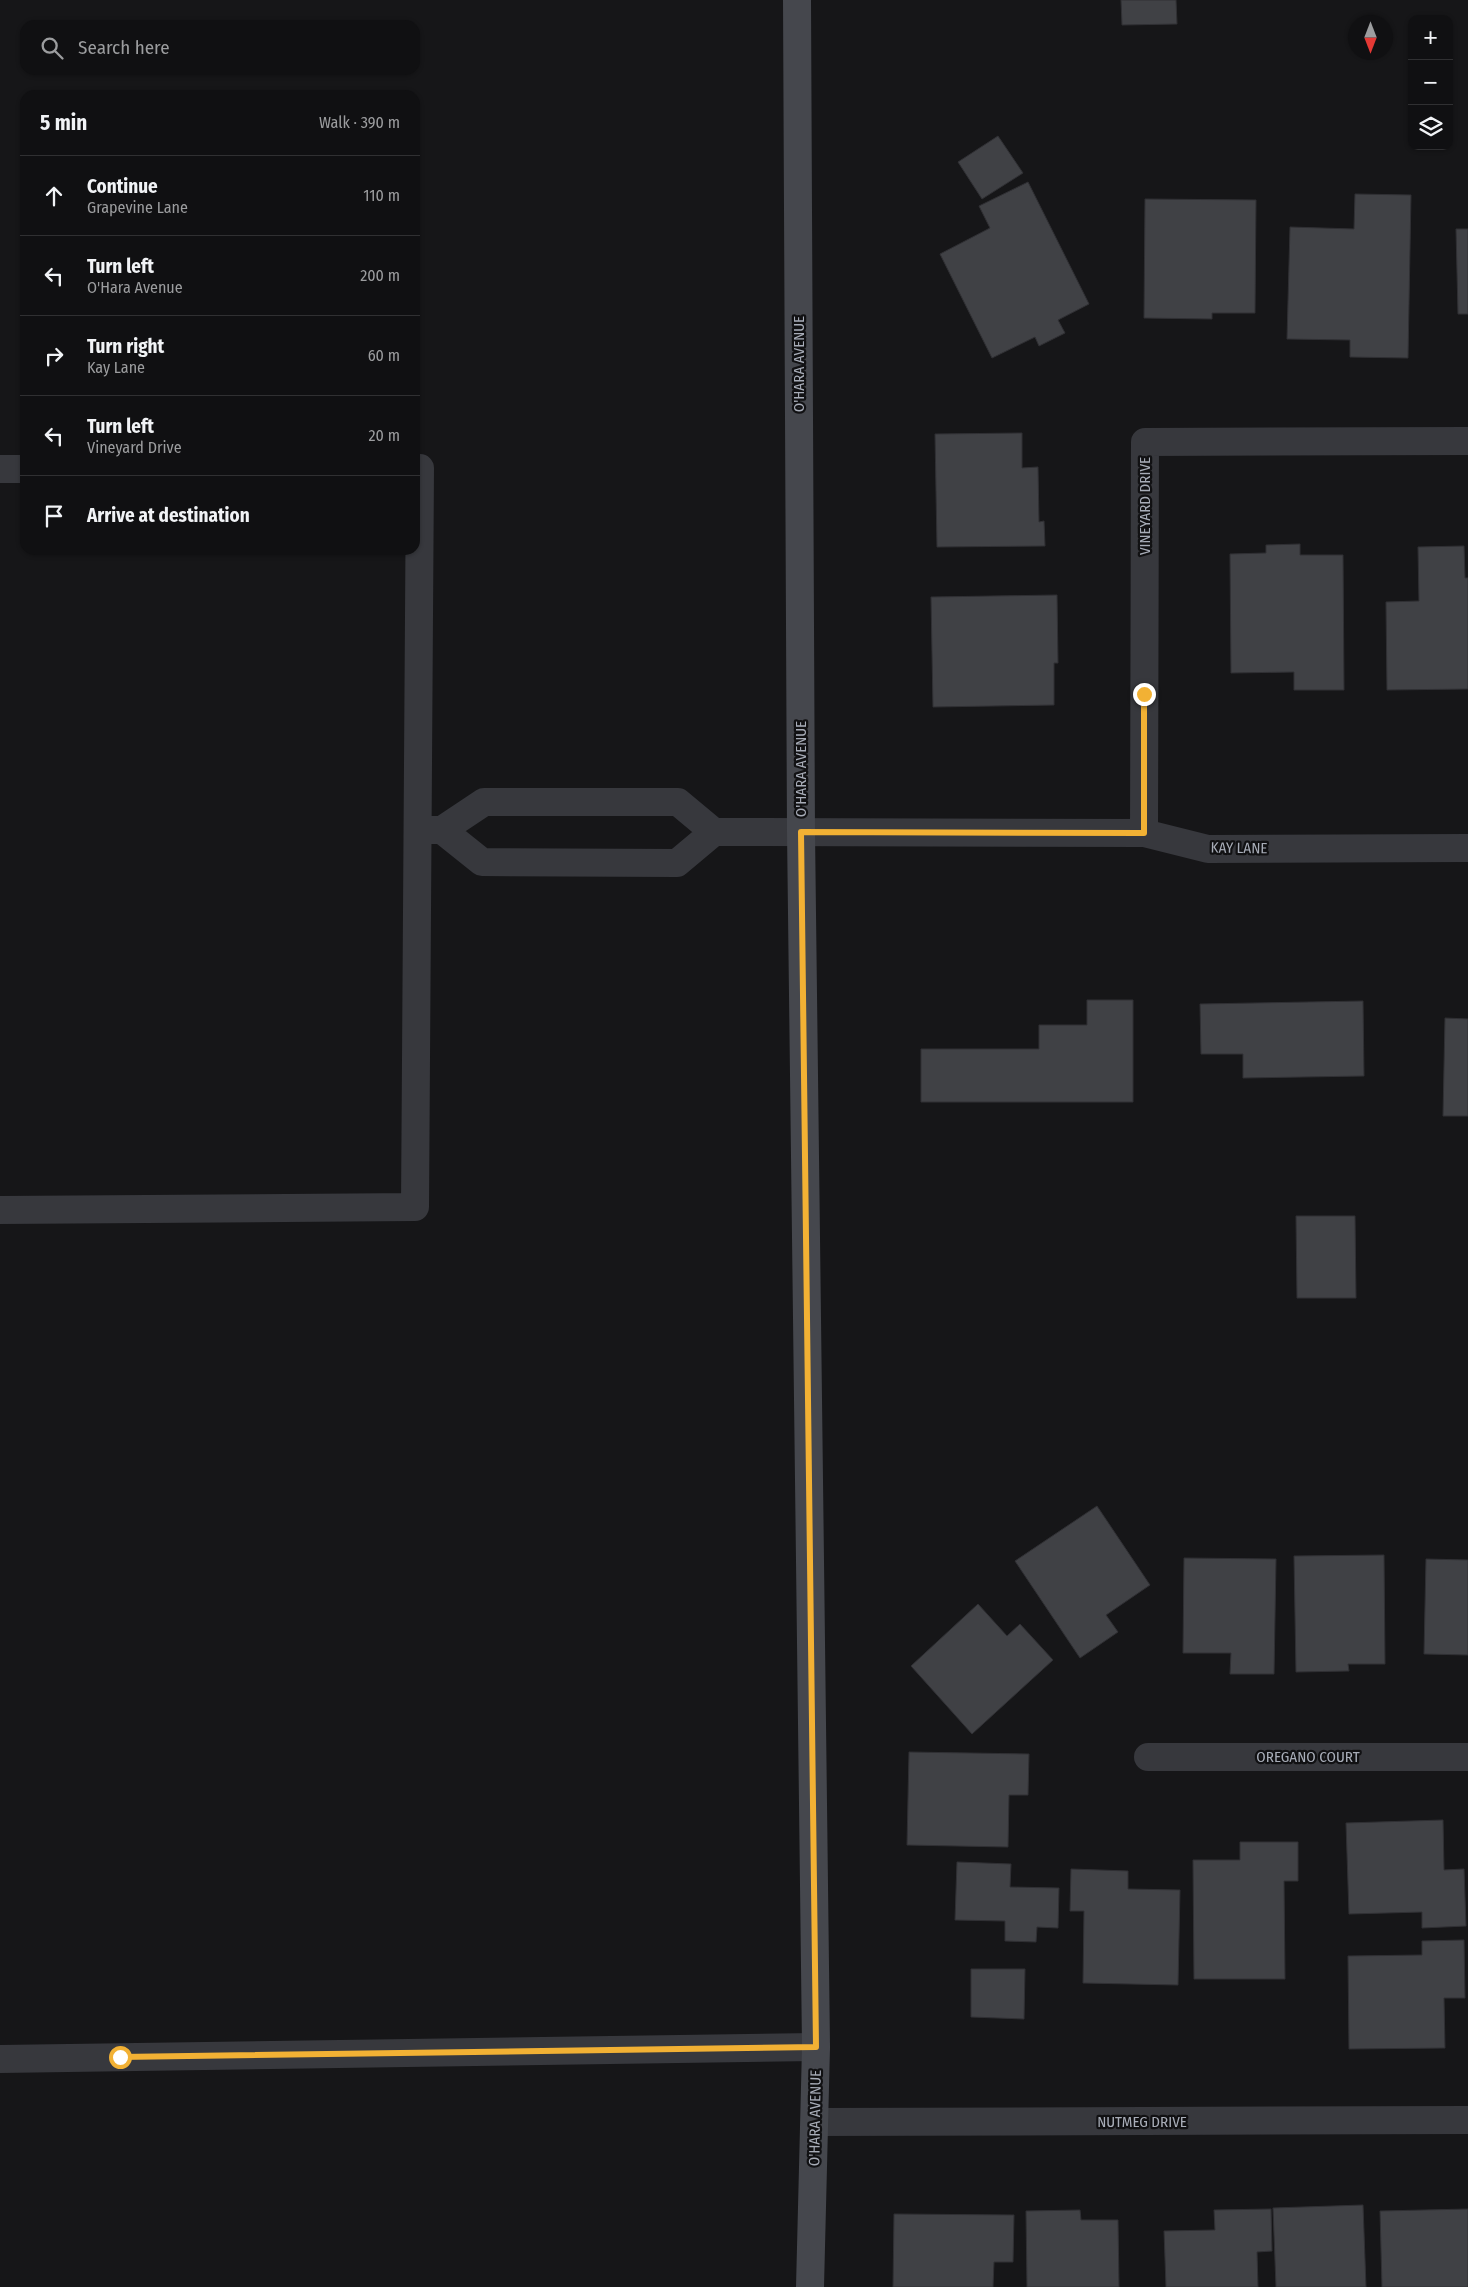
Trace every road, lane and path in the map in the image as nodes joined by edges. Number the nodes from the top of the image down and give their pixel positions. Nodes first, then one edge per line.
1 (797, 0) edge
2 (1468, 441) edge
3 (420, 468) edge
4 (0, 469) edge
5 (20, 469) edge
6 (430, 830) junction
7 (714, 832) junction
8 (801, 832) junction
9 (1144, 833) junction
10 (1468, 848) edge
11 (0, 1210) edge
12 (1148, 1757) dead end
13 (1468, 1757) edge
14 (816, 2047) junction
15 (0, 2058) edge
16 (1468, 2120) edge
17 (815, 2122) junction
18 (810, 2287) edge

1 - 8 main road, O'HARA AVENUE
2 - 9 street, VINEYARD DRIVE
3 - 6 street
4 - 5 street
6 - 7 street
6 - 7 street
6 - 11 street
7 - 8 street, KAY LANE
8 - 9 street, KAY LANE
8 - 14 main road, O'HARA AVENUE
9 - 10 street, KAY LANE
12 - 13 street, OREGANO COURT
14 - 15 street
14 - 17 main road, O'HARA AVENUE
16 - 17 street, NUTMEG DRIVE
17 - 18 main road, O'HARA AVENUE

